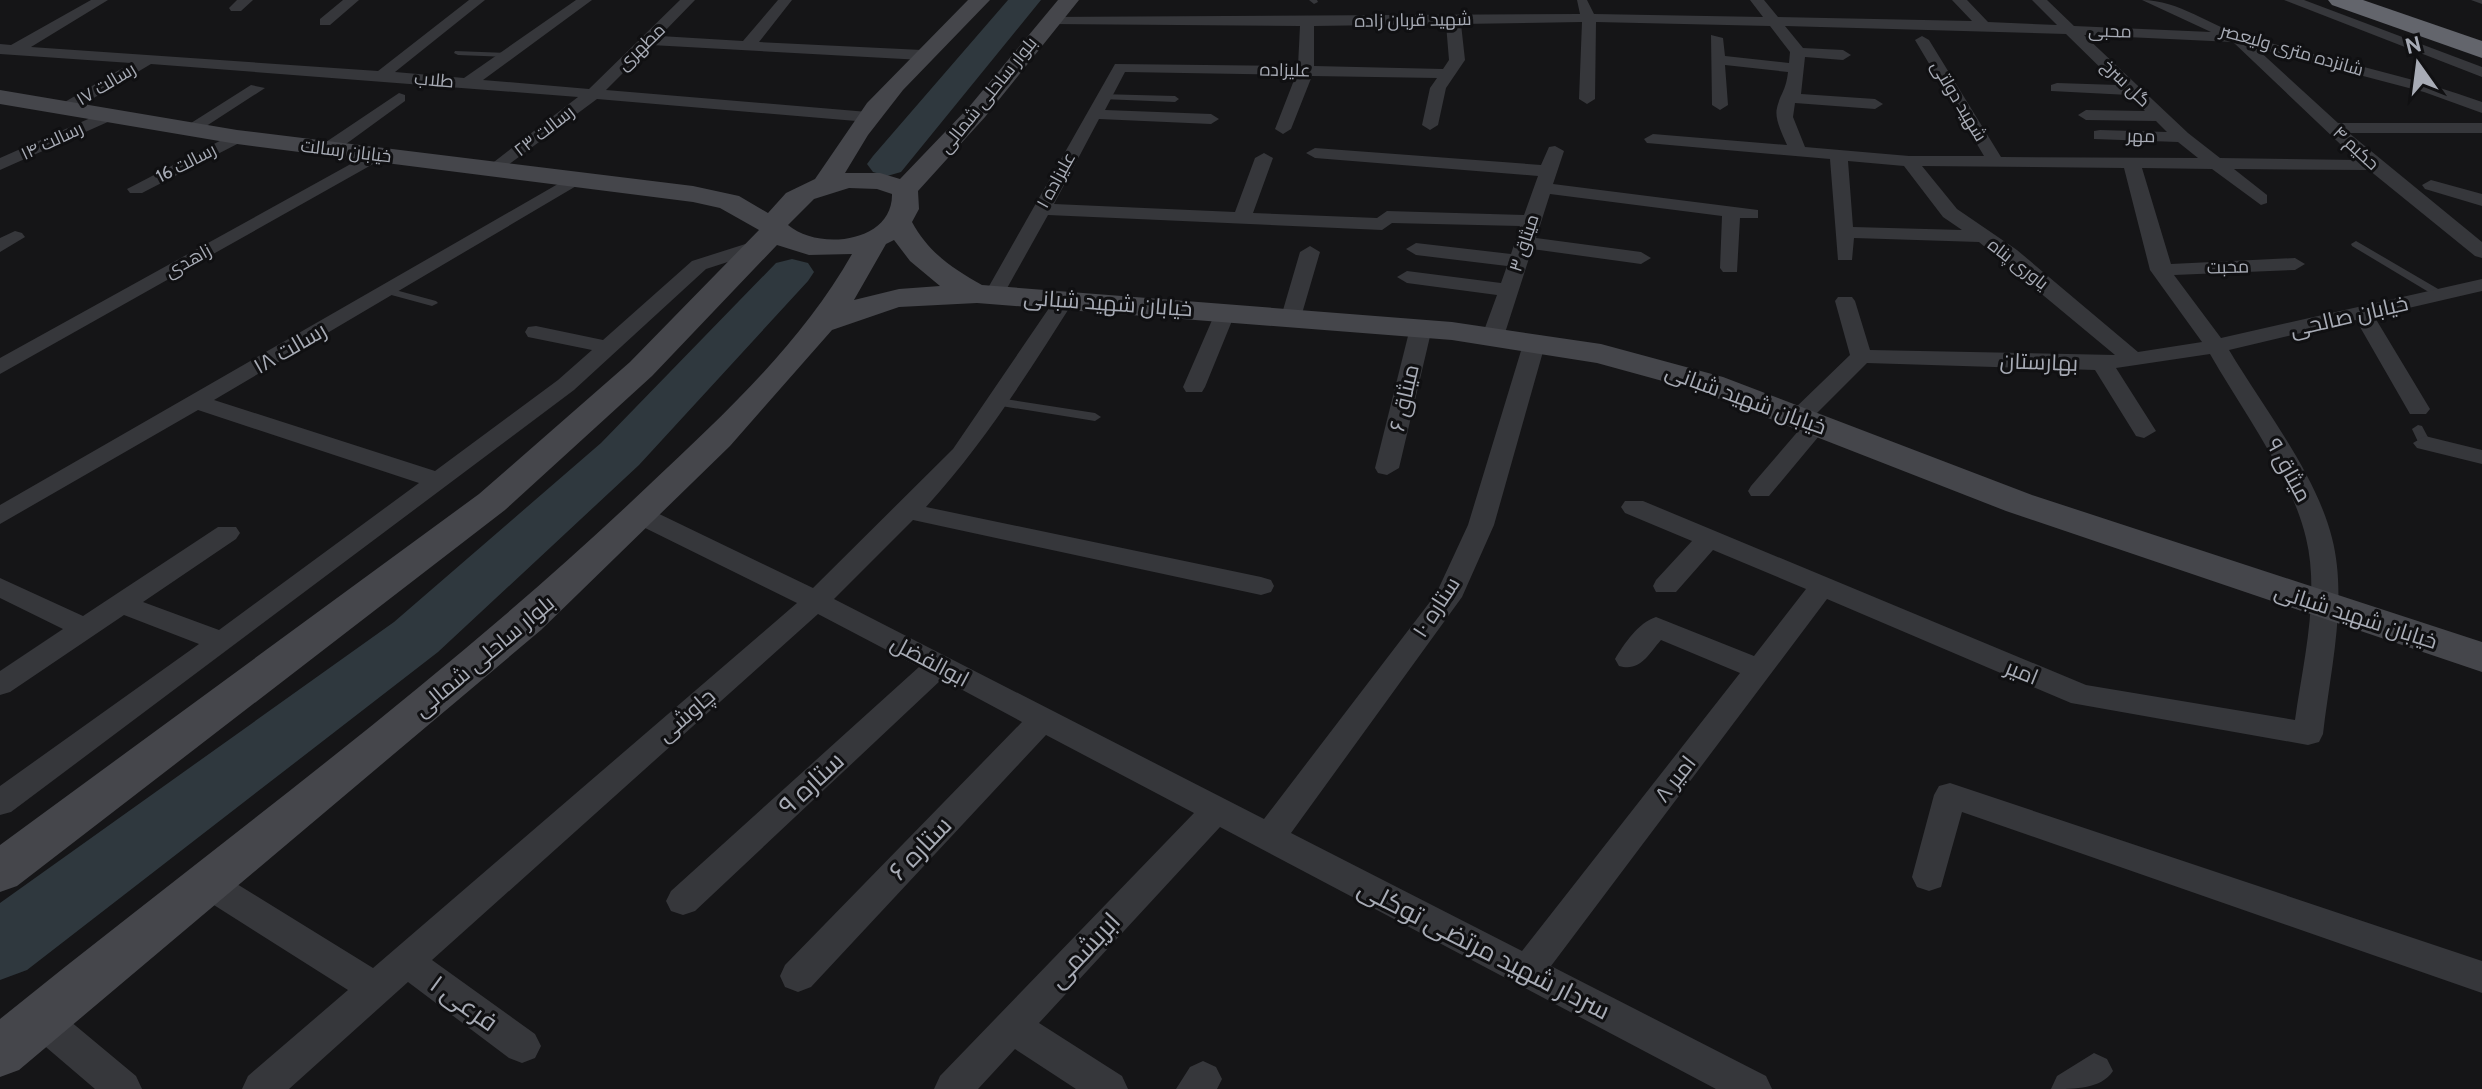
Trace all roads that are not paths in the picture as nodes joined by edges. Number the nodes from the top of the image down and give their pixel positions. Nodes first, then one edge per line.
1 (101, 0) edge
2 (352, 0) edge
3 (478, 0) edge
4 (585, 0) edge
5 (688, 0) edge
6 (785, 0) edge
7 (980, 0) edge
8 (1069, 0) edge
9 (1580, 0) edge
10 (1757, 0) edge
11 (1959, 0) edge
12 (2039, 0) edge
13 (2149, 0) edge
14 (2291, 0) edge
15 (2340, 0) edge
16 (2393, 0) edge
17 (2475, 0) edge
18 (2482, 2) edge
19 (1848, 8) dead end
20 (1589, 18) junction
21 (1453, 19) junction
22 (1050, 20) junction
23 (325, 22) dead end
24 (1307, 22) junction
25 (1775, 23) junction
26 (1863, 24) junction
27 (1984, 26) junction
28 (2072, 30) junction
29 (2482, 31) edge
30 (1716, 38) dead end
31 (2236, 38) junction
32 (648, 40) junction
33 (1922, 40) dead end
34 (747, 46) junction
35 (2482, 50) edge
36 (4, 52) edge
37 (458, 53) dead end
38 (508, 55) junction
39 (922, 55) junction
40 (1843, 55) dead end
41 (149, 59) junction
42 (1718, 60) junction
43 (1797, 60) junction
44 (1120, 67) joint
45 (1306, 71) junction
46 (2482, 73) edge
47 (1450, 74) junction
48 (381, 76) junction
49 (468, 83) junction
50 (257, 88) dead end
51 (2057, 88) dead end
52 (2430, 89) junction
53 (2133, 90) junction
54 (593, 94) junction
55 (1102, 96) junction
56 (0, 97) edge
57 (399, 98) dead end
58 (1790, 98) junction
59 (1175, 99) dead end
60 (1587, 99) dead end
61 (1875, 104) dead end
62 (1720, 105) dead end
63 (2482, 108) edge
64 (64, 109) junction
65 (1092, 114) junction
66 (2086, 115) dead end
67 (2161, 116) junction
68 (104, 117) junction
69 (868, 117) junction
70 (1211, 119) dead end
71 (1430, 125) dead end
72 (2335, 128) junction
73 (2482, 128) edge
74 (1283, 129) dead end
75 (188, 130) junction
76 (2100, 135) dead end
77 (237, 137) junction
78 (2182, 137) junction
79 (1653, 139) dead end
80 (329, 148) junction
81 (1555, 151) dead end
82 (1798, 152) junction
83 (1315, 153) dead end
84 (376, 155) junction
85 (1839, 156) junction
86 (1264, 158) dead end
87 (1909, 161) junction
88 (1996, 162) junction
89 (2132, 164) junction
90 (2215, 164) junction
91 (0, 165) edge
92 (2373, 165) junction
93 (496, 169) junction
94 (577, 178) junction
95 (1545, 180) junction
96 (821, 185) junction
97 (2431, 185) dead end
98 (136, 189) dead end
99 (905, 190) junction
100 (693, 194) junction
101 (2261, 199) dead end
102 (2482, 200) edge
103 (1040, 209) junction
104 (1242, 218) junction
105 (1531, 221) junction
106 (1843, 232) junction
107 (769, 234) junction
108 (1982, 236) junction
109 (866, 244) junction
110 (2356, 244) dead end
111 (1416, 249) dead end
112 (1310, 252) dead end
113 (1521, 252) junction
114 (2482, 252) edge
115 (1845, 256) dead end
116 (1641, 258) dead end
117 (2295, 264) dead end
118 (1730, 268) dead end
119 (2160, 270) junction
120 (1407, 277) dead end
121 (2482, 285) edge
122 (1508, 290) junction
123 (388, 291) junction
124 (986, 295) junction
125 (2441, 295) junction
126 (1065, 299) junction
127 (1845, 301) dead end
128 (432, 303) dead end
129 (1226, 311) junction
130 (2362, 313) junction
131 (1291, 317) junction
132 (826, 322) junction
133 (1421, 328) junction
134 (536, 332) dead end
135 (1493, 336) junction
136 (1535, 341) junction
137 (2216, 346) junction
138 (607, 347) junction
139 (1861, 356) junction
140 (2134, 360) junction
141 (2102, 364) junction
142 (0, 367) edge
143 (1194, 387) dead end
144 (197, 402) junction
145 (999, 402) junction
146 (1095, 417) dead end
147 (1808, 420) junction
148 (2144, 431) dead end
149 (2482, 457) edge
150 (1387, 468) dead end
151 (439, 481) junction
152 (1760, 491) dead end
153 (1634, 507) dead end
154 (908, 511) junction
155 (0, 516) edge
156 (642, 516) junction
157 (227, 533) dead end
158 (1709, 538) junction
159 (1261, 586) dead end
160 (1666, 586) dead end
161 (0, 587) edge
162 (1822, 587) junction
163 (816, 601) junction
164 (121, 604) junction
165 (2324, 607) junction
166 (85, 628) junction
167 (222, 642) junction
168 (2482, 657) edge
169 (1629, 659) dead end
170 (939, 665) junction
171 (1759, 669) junction
172 (0, 685) edge
173 (1042, 720) junction
174 (0, 803) edge
175 (1215, 811) junction
176 (1268, 839) junction
177 (0, 872) edge
178 (1929, 877) dead end
179 (207, 883) junction
180 (683, 901) dead end
181 (406, 961) junction
182 (1527, 971) junction
183 (798, 976) dead end
184 (2482, 977) edge
185 (375, 988) junction
186 (1012, 1026) junction
187 (20, 1031) edge
188 (522, 1046) dead end
189 (0, 1052) edge
190 (123, 1089) edge
191 (261, 1089) edge
192 (953, 1089) edge
193 (1109, 1089) edge
194 (1753, 1089) edge

1 - 36 street
2 - 23 street
3 - 48 street
4 - 38 street
5 - 32 street, مطهری
6 - 34 street
7 - 39 main road
8 - 22 main road, بلوار ساحلی شمالی
9 - 20 street
10 - 25 street
11 - 27 street
12 - 28 street, گل سرخ
13 - 31 street, شانزده متری ولیعصر
14 - 46 street
15 - 35 highway
16 - 29 highway
17 - 18 lane
19 - 26 street
20 - 21 street, شهید قربان زاده
20 - 25 street, شهید قربان زاده
20 - 60 street
21 - 24 street, شهید قربان زاده
21 - 47 street
22 - 24 street, شهید قربان زاده
22 - 99 main road, بلوار ساحلی شمالی
24 - 45 street
25 - 26 street, شهید قربان زاده
25 - 43 street
26 - 27 street, محبی
27 - 28 street, محبی
28 - 31 street, محبی
28 - 53 street, گل سرخ
30 - 42 street
31 - 52 street, شانزده متری ولیعصر
31 - 72 street, حکیم ۴
32 - 34 street
32 - 54 street, مطهری
33 - 88 street, شهید دولتی
34 - 39 street
36 - 41 street, طلاب
37 - 38 lane
38 - 49 street
39 - 69 main road
40 - 43 street
41 - 48 street, طلاب
41 - 64 street, رسالت ۱۷
42 - 43 street
42 - 62 street
43 - 58 street
44 - 45 street, علیزاده
44 - 55 street, علیزاده ۱
45 - 47 street, علیزاده
45 - 74 street
46 - 52 street
47 - 71 street
48 - 49 street, طلاب
49 - 54 street, طلاب
50 - 75 street
51 - 53 street
52 - 63 street, شانزده متری ولیعصر
53 - 67 street, گل سرخ
54 - 69 street, طلاب
54 - 93 street, رسالت ۲۳
55 - 59 lane
55 - 65 street, علیزاده ۱
56 - 64 main road, خیابان رسالت
57 - 80 street
58 - 61 street
58 - 82 street
64 - 68 main road, خیابان رسالت
65 - 70 street
65 - 103 street, علیزاده ۱
66 - 67 street
67 - 78 street, گل سرخ
68 - 75 main road, خیابان رسالت
68 - 91 street, رسالت ۱۴
69 - 96 main road
72 - 73 street
72 - 92 street, حکیم ۴
75 - 77 main road, خیابان رسالت
76 - 78 street, مهر
77 - 80 main road, خیابان رسالت
77 - 98 street, رسالت 16
78 - 90 street, گل سرخ
79 - 82 street
80 - 84 main road, خیابان رسالت
81 - 95 street, میثاق ۳
82 - 85 street
83 - 95 street
84 - 93 main road, خیابان رسالت
84 - 142 street, زاهدی
85 - 87 street
85 - 106 street
86 - 104 street
87 - 88 street
87 - 108 street, یاوری پناه
88 - 89 street
89 - 90 street
89 - 119 street
90 - 92 street
90 - 101 street, گل سرخ
92 - 114 street, حکیم ۴
93 - 94 main road, خیابان رسالت
94 - 100 main road, خیابان رسالت
94 - 123 street, رسالت ۱۸
95 - 105 street, میثاق ۳
95 - 118 street
96 - 99 main road, خیابان رسالت
96 - 100 main road, خیابان رسالت
96 - 107 main road
97 - 102 street
99 - 109 main road, بلوار ساحلی شمالی
100 - 107 main road, خیابان رسالت
103 - 104 street
103 - 124 street, علیزاده ۱
104 - 105 street
105 - 113 street, میثاق ۳
106 - 108 street
106 - 115 street
107 - 109 main road, خیابان رسالت
107 - 138 street
107 - 177 main road
108 - 140 street, یاوری پناه
109 - 124 main road
109 - 124 main road, خیابان شهید شبانی
109 - 132 main road, بلوار ساحلی شمالی
110 - 125 lane
111 - 113 street
112 - 131 street
113 - 116 street
113 - 122 street, میثاق ۳
117 - 119 street, محبت
119 - 137 street
120 - 122 street
121 - 125 street, خیابان صالحی
122 - 135 street, میثاق ۳
123 - 128 lane
123 - 144 street, رسالت ۱۸
124 - 126 main road, خیابان شهید شبانی
124 - 132 main road, خیابان شهید شبانی
125 - 130 street, خیابان صالحی
126 - 129 main road, خیابان شهید شبانی
126 - 145 street, چاوشی
127 - 139 street
129 - 131 main road, خیابان شهید شبانی
129 - 143 street
130 - 137 street, خیابان صالحی
130 - 149 street
131 - 133 main road, خیابان شهید شبانی
132 - 156 main road, بلوار ساحلی شمالی
133 - 135 main road, خیابان شهید شبانی
133 - 150 street, میثاق ۶
134 - 138 street
135 - 136 main road, خیابان شهید شبانی
136 - 147 main road, خیابان شهید شبانی
136 - 176 street, ستاره ۱۰
137 - 140 street, بهارستان
137 - 165 street, میثاق ۹
138 - 151 street
139 - 141 street, بهارستان
139 - 147 street
140 - 141 street, بهارستان
141 - 148 street
144 - 151 street
144 - 155 street, رسالت ۱۸
145 - 146 lane
145 - 154 street, چاوشی
147 - 152 street
147 - 165 main road, خیابان شهید شبانی
151 - 167 street
153 - 158 street, امیر
154 - 159 street
154 - 163 street, چاوشی
156 - 163 street, ابوالفضل
156 - 179 main road, بلوار ساحلی شمالی
157 - 164 street
158 - 160 street
158 - 162 street, امیر
161 - 166 street
162 - 165 street, امیر
162 - 171 street, امیر ۸
163 - 170 street, ابوالفضل
163 - 181 street, چاوشی
164 - 166 street
164 - 167 street
165 - 168 main road, خیابان شهید شبانی
166 - 172 street
167 - 174 street
169 - 171 street
170 - 173 street, ابوالفضل
170 - 180 street, ستاره ۹
171 - 182 street, امیر ۸
173 - 175 street, ابوالفضل
173 - 183 street, ستاره ۶
175 - 176 street, سردار شهید مرتضی توکلی
175 - 186 street, ابریشمی
176 - 182 street, سردار شهید مرتضی توکلی
178 - 184 street
179 - 185 street
179 - 187 main road, بلوار ساحلی شمالی
181 - 185 street, چاوشی
181 - 188 street, فرعی ۱
182 - 194 street, سردار شهید مرتضی توکلی
185 - 191 street, چاوشی
186 - 192 street, ابریشمی
186 - 193 street
187 - 189 main road, بلوار ساحلی شمالی
187 - 190 street

